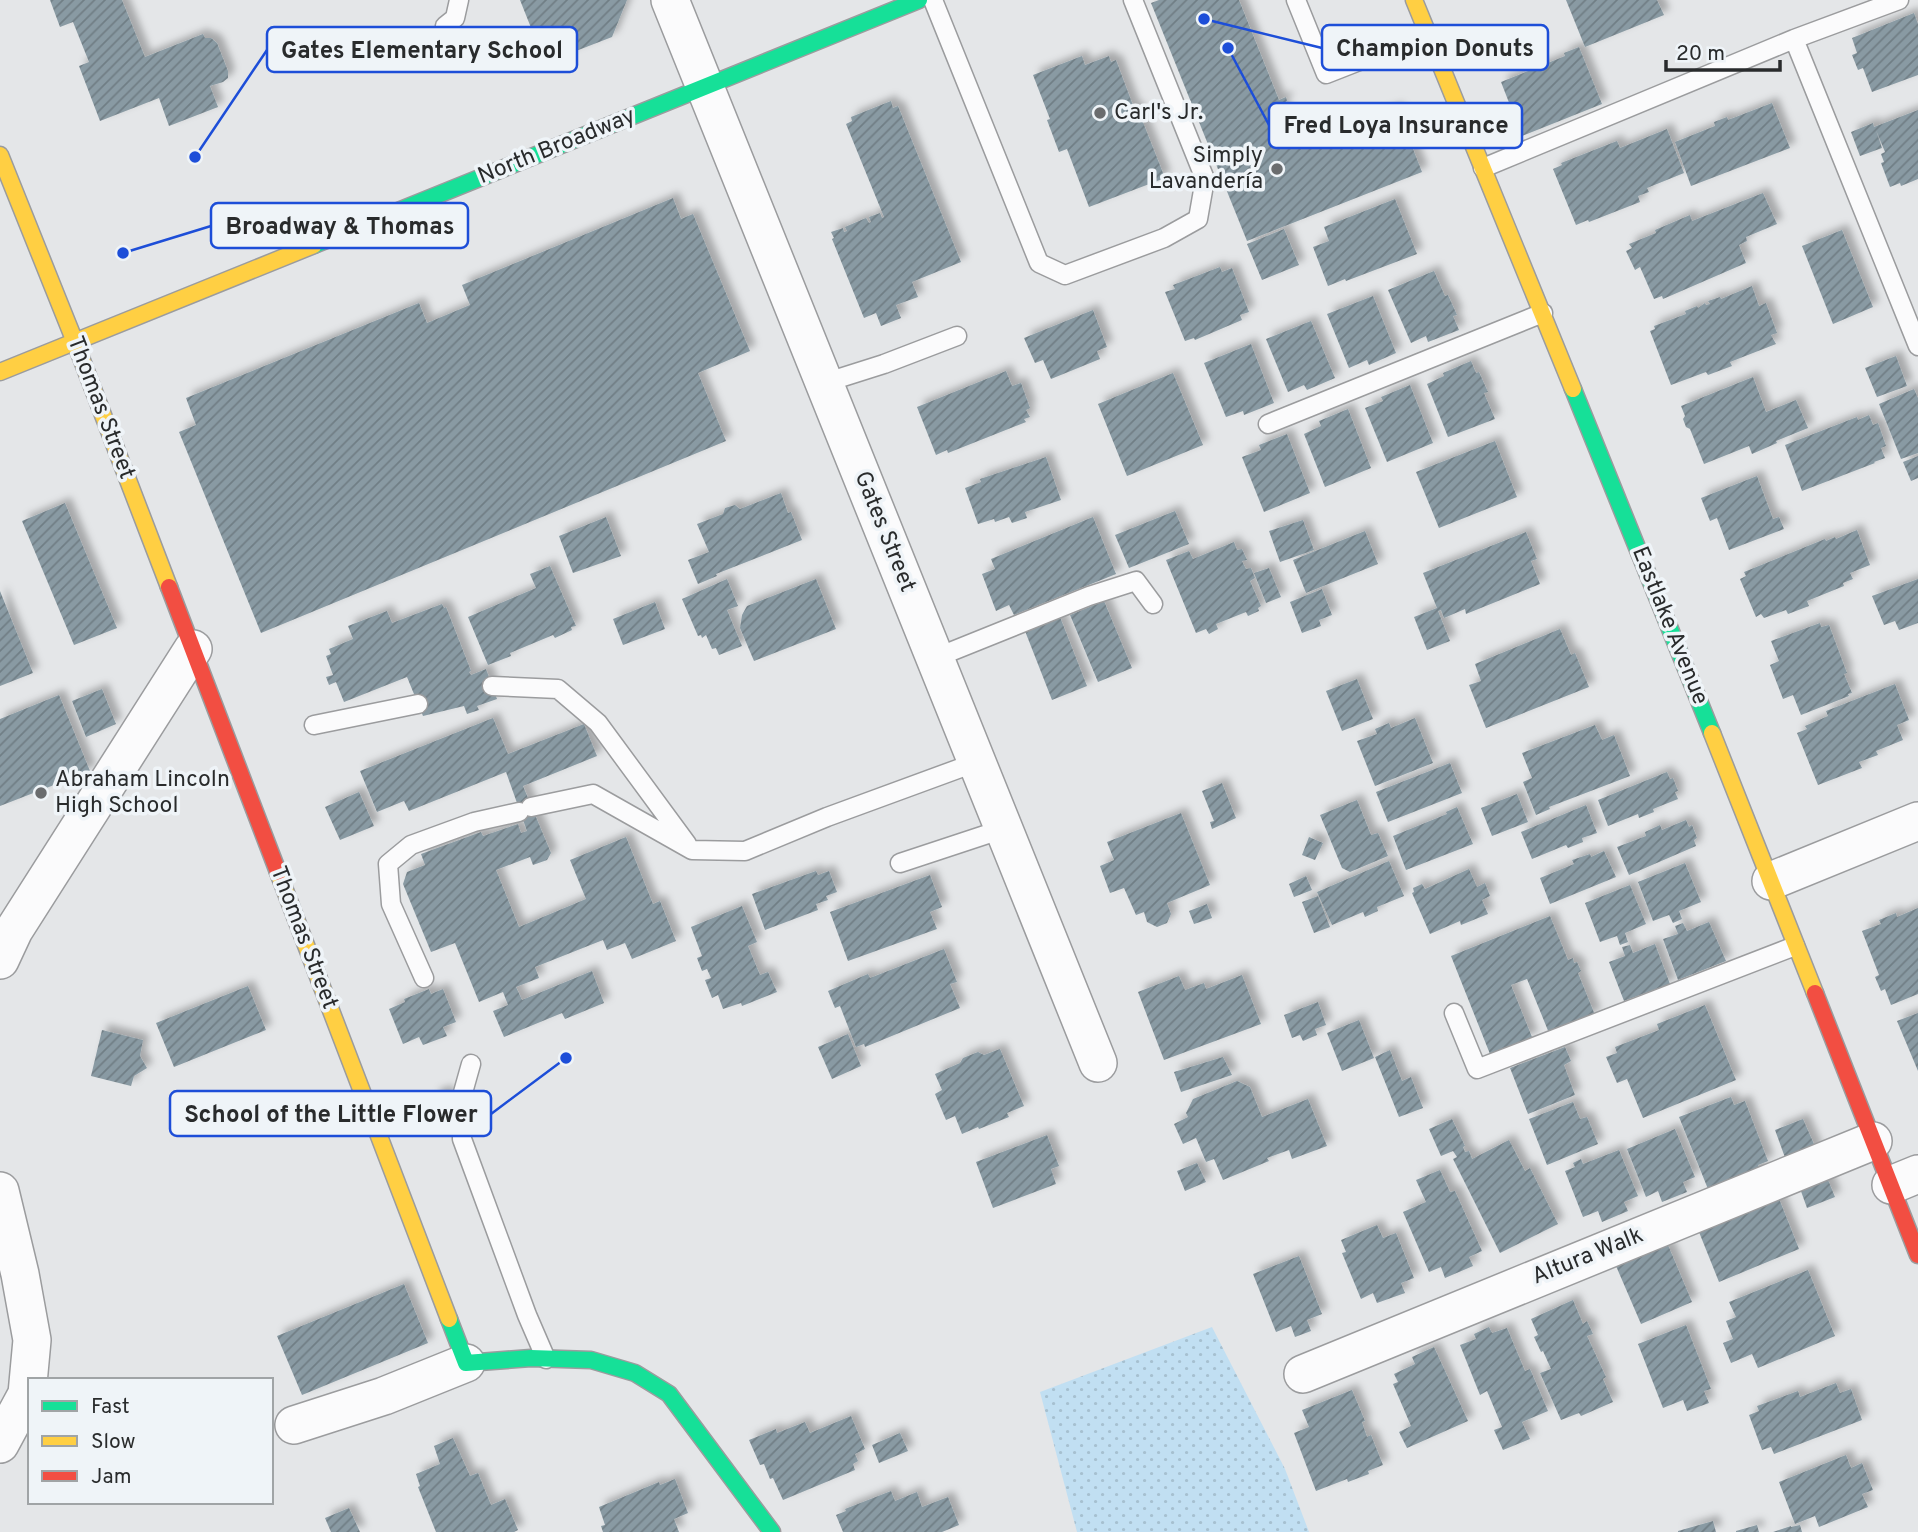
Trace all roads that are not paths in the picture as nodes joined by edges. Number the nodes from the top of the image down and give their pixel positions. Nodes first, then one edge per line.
1 (459, 0) edge
2 (670, 0) edge
3 (919, 0) edge
4 (933, 0) edge
5 (1133, 0) edge
6 (1296, 0) edge
7 (1414, 0) edge
8 (1899, 0) edge
9 (444, 26) dead end
10 (1428, 34) junction
11 (1794, 39) junction
12 (705, 87) junction
13 (0, 155) edge
14 (1483, 168) junction
15 (1543, 313) junction
16 (957, 336) dead end
17 (75, 342) junction
18 (1918, 346) edge
19 (0, 372) edge
20 (824, 383) junction
21 (1268, 424) dead end
22 (1153, 604) dead end
23 (193, 649) junction
24 (934, 659) junction
25 (492, 686) dead end
26 (418, 704) dead end
27 (314, 725) dead end
28 (977, 762) junction
29 (1918, 821) edge
30 (1003, 829) junction
31 (692, 850) junction
32 (900, 863) dead end
33 (1771, 881) junction
34 (1795, 946) junction
35 (0, 960) edge
36 (424, 978) dead end
37 (1454, 1013) dead end
38 (1098, 1063) dead end
39 (471, 1064) dead end
40 (1874, 1141) junction
41 (1904, 1180) edge
42 (0, 1191) edge
43 (1918, 1255) edge
44 (546, 1359) junction
45 (466, 1363) junction
46 (1303, 1374) dead end
47 (28, 1378) edge
48 (28, 1383) edge
49 (294, 1424) dead end
50 (0, 1444) edge
51 (772, 1532) edge

1 - 9 lane
2 - 12 street, Gates Street
3 - 12 street, North Broadway
4 - 5 lane
6 - 10 lane
7 - 10 street, Eastlake Avenue
8 - 11 lane
10 - 14 street, Eastlake Avenue
11 - 14 lane
11 - 18 lane
12 - 17 street, North Broadway
12 - 20 street, Gates Street
13 - 17 street, Thomas Street
14 - 15 street, Eastlake Avenue
15 - 21 lane
15 - 33 street, Eastlake Avenue
16 - 20 lane
17 - 19 street, North Broadway
17 - 23 street, Thomas Street
20 - 24 street, Gates Street
22 - 24 lane
23 - 35 street
23 - 45 street, Thomas Street
24 - 28 street, Gates Street
25 - 31 lane
26 - 27 lane
28 - 30 street, Gates Street
28 - 31 lane
29 - 33 street
30 - 32 lane
30 - 38 street, Gates Street
31 - 36 lane
33 - 34 street, Eastlake Avenue
34 - 37 lane
34 - 40 street, Eastlake Avenue
39 - 44 lane
40 - 41 street, Eastlake Avenue
40 - 46 street, Altura Walk
41 - 43 street, Eastlake Avenue
42 - 47 street
44 - 45 street
44 - 51 street
45 - 49 street
48 - 50 street

